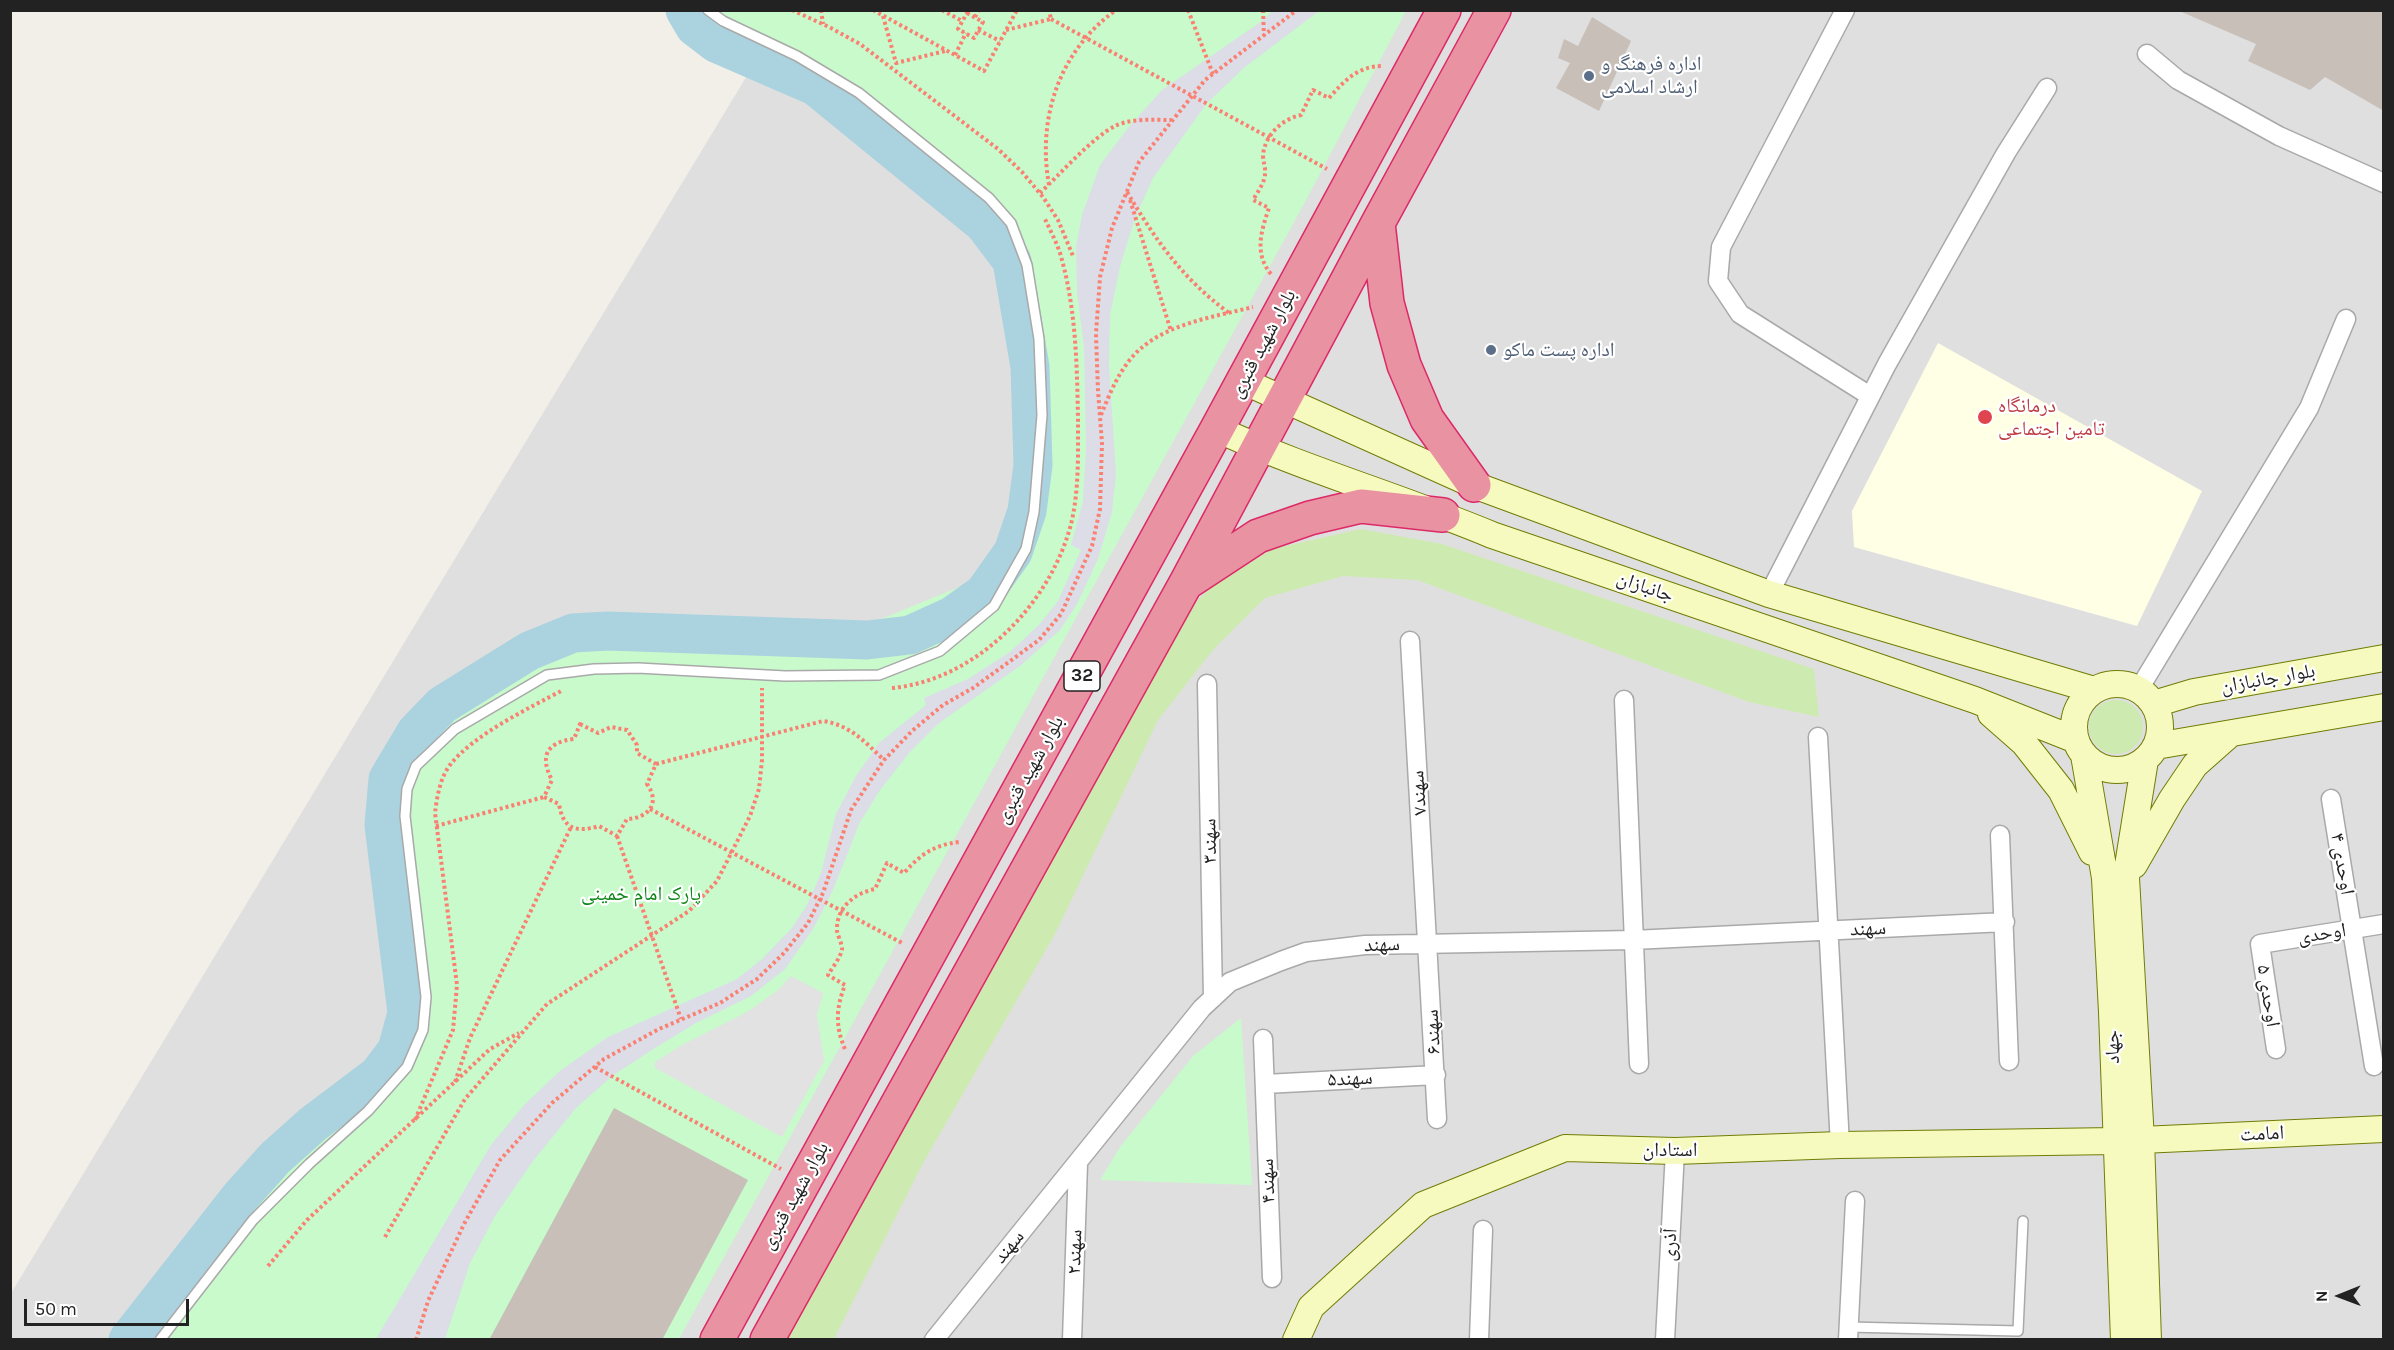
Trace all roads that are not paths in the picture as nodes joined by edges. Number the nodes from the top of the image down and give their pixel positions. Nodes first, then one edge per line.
1 (708, 10) edge
2 (1444, 10) edge
3 (1494, 10) edge
4 (1845, 10) edge
5 (2147, 54) dead end
6 (2047, 88) dead end
7 (2384, 183) edge
8 (1378, 222) junction
9 (2346, 319) dead end
10 (1243, 381) junction
11 (1870, 396) junction
12 (1283, 399) junction
13 (1217, 429) junction
14 (1258, 448) junction
15 (1474, 485) junction
16 (1510, 499) junction
17 (1443, 515) junction
18 (1492, 535) junction
19 (1186, 584) junction
20 (1769, 594) junction
21 (1410, 641) dead end
22 (2384, 658) edge
23 (1207, 684) dead end
24 (2094, 690) junction
25 (2146, 696) junction
26 (1624, 700) dead end
27 (1975, 700) junction
28 (2384, 707) edge
29 (2230, 734) junction
30 (1818, 737) dead end
31 (2080, 748) junction
32 (2150, 753) junction
33 (2331, 799) dead end
34 (2001, 835) dead end
35 (2115, 878) junction
36 (2005, 922) junction
37 (2384, 924) edge
38 (2353, 929) junction
39 (1830, 932) junction
40 (1634, 940) junction
41 (1429, 944) junction
42 (2260, 944) joint
43 (1213, 998) junction
44 (1263, 1039) dead end
45 (2276, 1049) dead end
46 (2009, 1061) dead end
47 (1639, 1064) dead end
48 (2374, 1066) dead end
49 (1436, 1075) junction
50 (1265, 1084) junction
51 (1437, 1119) dead end
52 (2384, 1129) edge
53 (2141, 1140) junction
54 (2115, 1141) junction
55 (1840, 1145) junction
56 (1675, 1151) junction
57 (1078, 1164) junction
58 (1855, 1201) dead end
59 (2023, 1221) dead end
60 (1483, 1230) dead end
61 (1272, 1278) dead end
62 (745, 1287) junction
63 (784, 1308) junction
64 (1848, 1333) edge
65 (160, 1340) edge
66 (717, 1340) edge
67 (767, 1340) edge
68 (933, 1340) edge
69 (1072, 1340) edge
70 (1296, 1340) edge
71 (1479, 1340) edge
72 (1665, 1340) edge
73 (2124, 1340) edge
74 (2148, 1340) edge

1 - 65 lane
2 - 10 highway, بلوار شهید قنبری / 32
3 - 8 highway, 32
4 - 11 street
5 - 7 street
6 - 11 street
8 - 12 highway, 32
8 - 15 highway
9 - 25 street
10 - 12 main road, جانبازان
10 - 13 highway, بلوار شهید قنبری / 32
11 - 20 street
12 - 14 highway, 32
12 - 15 main road, جانبازان
13 - 14 main road, جانبازان
13 - 62 highway, بلوار شهید قنبری / 32
14 - 17 main road, جانبازان
14 - 19 highway, 32
15 - 16 main road, جانبازان
16 - 18 main road
16 - 20 main road, جانبازان
17 - 18 main road, جانبازان
17 - 19 highway
18 - 27 main road, جانبازان
19 - 63 highway, 32
20 - 24 main road, جانبازان
21 - 41 street, سهند۷
22 - 25 main road, بلوار جانبازان
23 - 43 street, سهند۳
24 - 25 main road
24 - 31 main road
25 - 32 main road
26 - 40 street
27 - 31 main road, جانبازان
27 - 35 main road
28 - 29 main road
29 - 32 main road
29 - 35 main road
30 - 39 street
31 - 32 main road
31 - 35 main road, جهاد
32 - 35 main road, جهاد
33 - 38 street, اوحدی ۴
34 - 36 street
35 - 53 main road, جهاد
35 - 54 main road, جهاد
36 - 39 street, سهند
36 - 46 street
37 - 38 street, اوحدی
38 - 42 street, اوحدی
38 - 48 street, اوحدی ۴
39 - 40 street, سهند
39 - 55 street
40 - 41 street, سهند
40 - 47 street
41 - 43 street, سهند
41 - 49 street, سهند۶
42 - 45 street, اوحدی ۵
43 - 57 street, سهند
44 - 50 street, سهند۴
49 - 50 street, سهند۵
49 - 51 street, سهند۶
50 - 61 street, سهند۴
52 - 53 main road, امامت
53 - 74 main road, جهاد
54 - 55 main road, استادان
54 - 73 main road, جهاد
55 - 56 main road, استادان
56 - 70 main road, استادان
56 - 72 street, آذری
57 - 68 street, سهند
57 - 69 street, سهند۲
58 - 64 street
59 - 64 lane
60 - 71 street
62 - 63 highway
62 - 66 highway, بلوار شهید قنبری / 32
63 - 67 highway, 32

